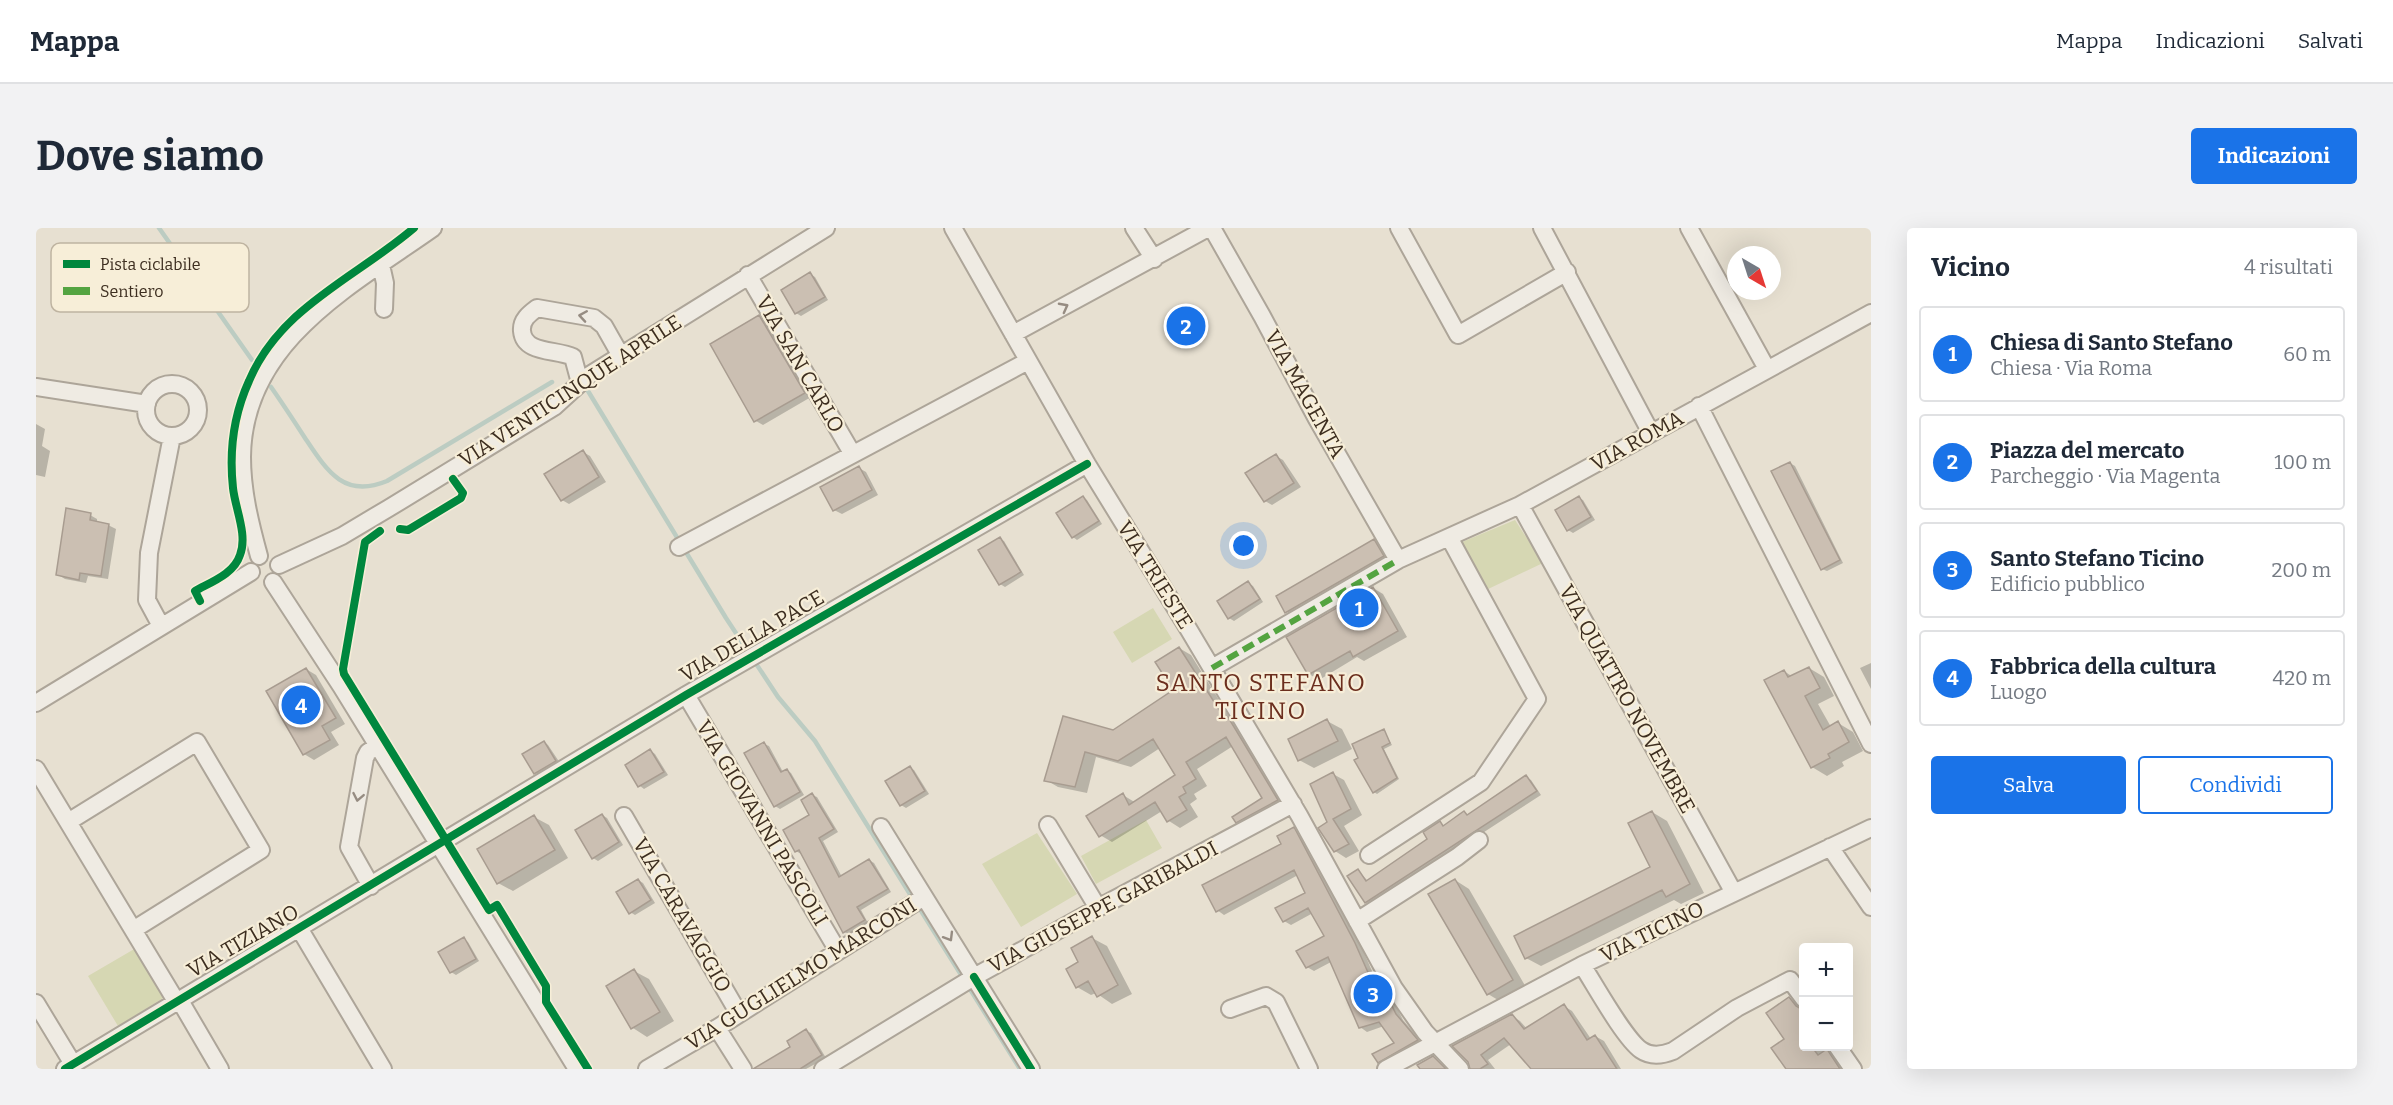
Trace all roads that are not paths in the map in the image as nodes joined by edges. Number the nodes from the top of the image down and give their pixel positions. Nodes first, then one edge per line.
1 (433, 228) edge
2 (826, 228) edge
3 (953, 228) edge
4 (1134, 228) edge
5 (1210, 228) edge
6 (1399, 228) edge
7 (1542, 228) edge
8 (1689, 228) edge
9 (1154, 259) junction
10 (381, 265) junction
11 (1567, 272) junction
12 (748, 275) junction
13 (384, 309) dead end
14 (1871, 313) edge
15 (1013, 334) junction
16 (621, 356) junction
17 (1028, 361) junction
18 (1767, 369) junction
19 (580, 383) junction
20 (36, 387) edge
21 (147, 404) junction
22 (1699, 406) junction
23 (1651, 433) junction
24 (172, 435) junction
25 (852, 453) junction
26 (1087, 464) junction
27 (1520, 505) junction
28 (1449, 537) junction
29 (683, 545) dead end
30 (259, 556) junction
31 (1398, 560) junction
32 (279, 565) junction
33 (251, 572) junction
34 (273, 582) junction
35 (161, 626) junction
36 (1212, 668) junction
37 (686, 695) junction
38 (36, 704) edge
39 (1871, 744) edge
40 (378, 746) junction
41 (36, 769) edge
42 (1293, 804) junction
43 (624, 816) dead end
44 (68, 822) junction
45 (1048, 825) dead end
46 (881, 827) dead end
47 (1871, 828) edge
48 (1479, 840) dead end
49 (439, 845) junction
50 (1830, 847) junction
51 (1369, 855) dead end
52 (371, 886) junction
53 (1734, 892) junction
54 (919, 900) junction
55 (1871, 907) edge
56 (1098, 908) junction
57 (1357, 921) junction
58 (299, 928) junction
59 (133, 930) junction
60 (838, 951) junction
61 (1582, 965) junction
62 (968, 980) junction
63 (1802, 997) edge
64 (178, 1000) junction
65 (36, 1003) edge
66 (1230, 1009) dead end
67 (740, 1014) junction
68 (717, 1028) junction
69 (1437, 1041) junction
70 (1840, 1051) edge
71 (69, 1067) edge
72 (220, 1069) edge
73 (383, 1069) edge
74 (577, 1069) edge
75 (647, 1069) edge
76 (743, 1069) edge
77 (823, 1069) edge
78 (1031, 1069) edge
79 (1309, 1069) edge
80 (1386, 1069) edge
81 (1460, 1069) edge
82 (1853, 1069) edge

1 - 10 street
2 - 12 street, VIA VENTICINQUE APRILE
3 - 15 street, VIA TRIESTE
4 - 9 street
5 - 9 street
5 - 31 street, VIA MAGENTA
6 - 11 street
7 - 11 street
8 - 18 street
15 -> 9 street
10 - 13 street
10 - 30 street
11 - 23 street
12 - 16 street, VIA VENTICINQUE APRILE
12 - 25 street, VIA SAN CARLO
14 - 18 street, VIA ROMA
15 - 17 street, VIA TRIESTE
16 - 19 street, VIA VENTICINQUE APRILE
16 -> 19 street
17 - 25 street
17 - 26 street, VIA TRIESTE
18 - 22 street, VIA ROMA
19 - 32 street, VIA VENTICINQUE APRILE
20 - 21 street
21 - 24 street
21 - 24 street
22 - 23 street, VIA ROMA
22 - 39 street
23 - 27 street, VIA ROMA
24 - 35 street
25 - 29 street
26 - 36 street, VIA TRIESTE
26 - 37 street, VIA DELLA PACE
27 - 28 street, VIA ROMA
27 - 53 street, VIA QUATTRO NOVEMBRE
28 - 31 street, VIA ROMA
28 - 51 street
30 - 32 street
30 - 33 street
31 - 36 street, VIA ROMA
32 - 34 street
33 - 34 street
33 - 35 street
34 - 40 street
35 - 38 street
36 - 42 street, VIA TRIESTE
37 - 49 street, VIA DELLA PACE
37 - 60 street, VIA GIOVANNI PASCOLI
40 - 49 street
40 -> 52 street
41 - 44 street
42 - 56 street, VIA GIUSEPPE GARIBALDI
42 - 57 street, VIA TRIESTE
43 - 67 street, VIA CARAVAGGIO
44 - 59 street
44 - 59 street
45 - 56 street
46 - 54 street
47 - 50 street, VIA TICINO
48 - 57 street
49 - 52 street, VIA TIZIANO
49 - 74 street
50 - 53 street, VIA TICINO
50 - 55 street
52 - 58 street, VIA TIZIANO
53 - 61 street, VIA TICINO
54 - 60 street, VIA GUGLIELMO MARCONI
54 -> 62 street
56 - 62 street, VIA GIUSEPPE GARIBALDI
57 - 69 street, VIA TRIESTE
58 - 64 street, VIA TIZIANO
58 - 73 street
59 - 64 street
60 - 67 street, VIA GUGLIELMO MARCONI
61 - 63 street
61 - 69 street, VIA TICINO
62 - 77 street, VIA GIUSEPPE GARIBALDI
62 - 78 street
64 - 71 street, VIA TIZIANO
64 - 72 street
65 - 71 street
66 - 79 street
67 - 68 street, VIA GUGLIELMO MARCONI
68 - 75 street, VIA GUGLIELMO MARCONI
68 - 76 street
69 - 80 street, VIA TICINO
69 - 81 street, VIA TRIESTE
70 - 82 street

